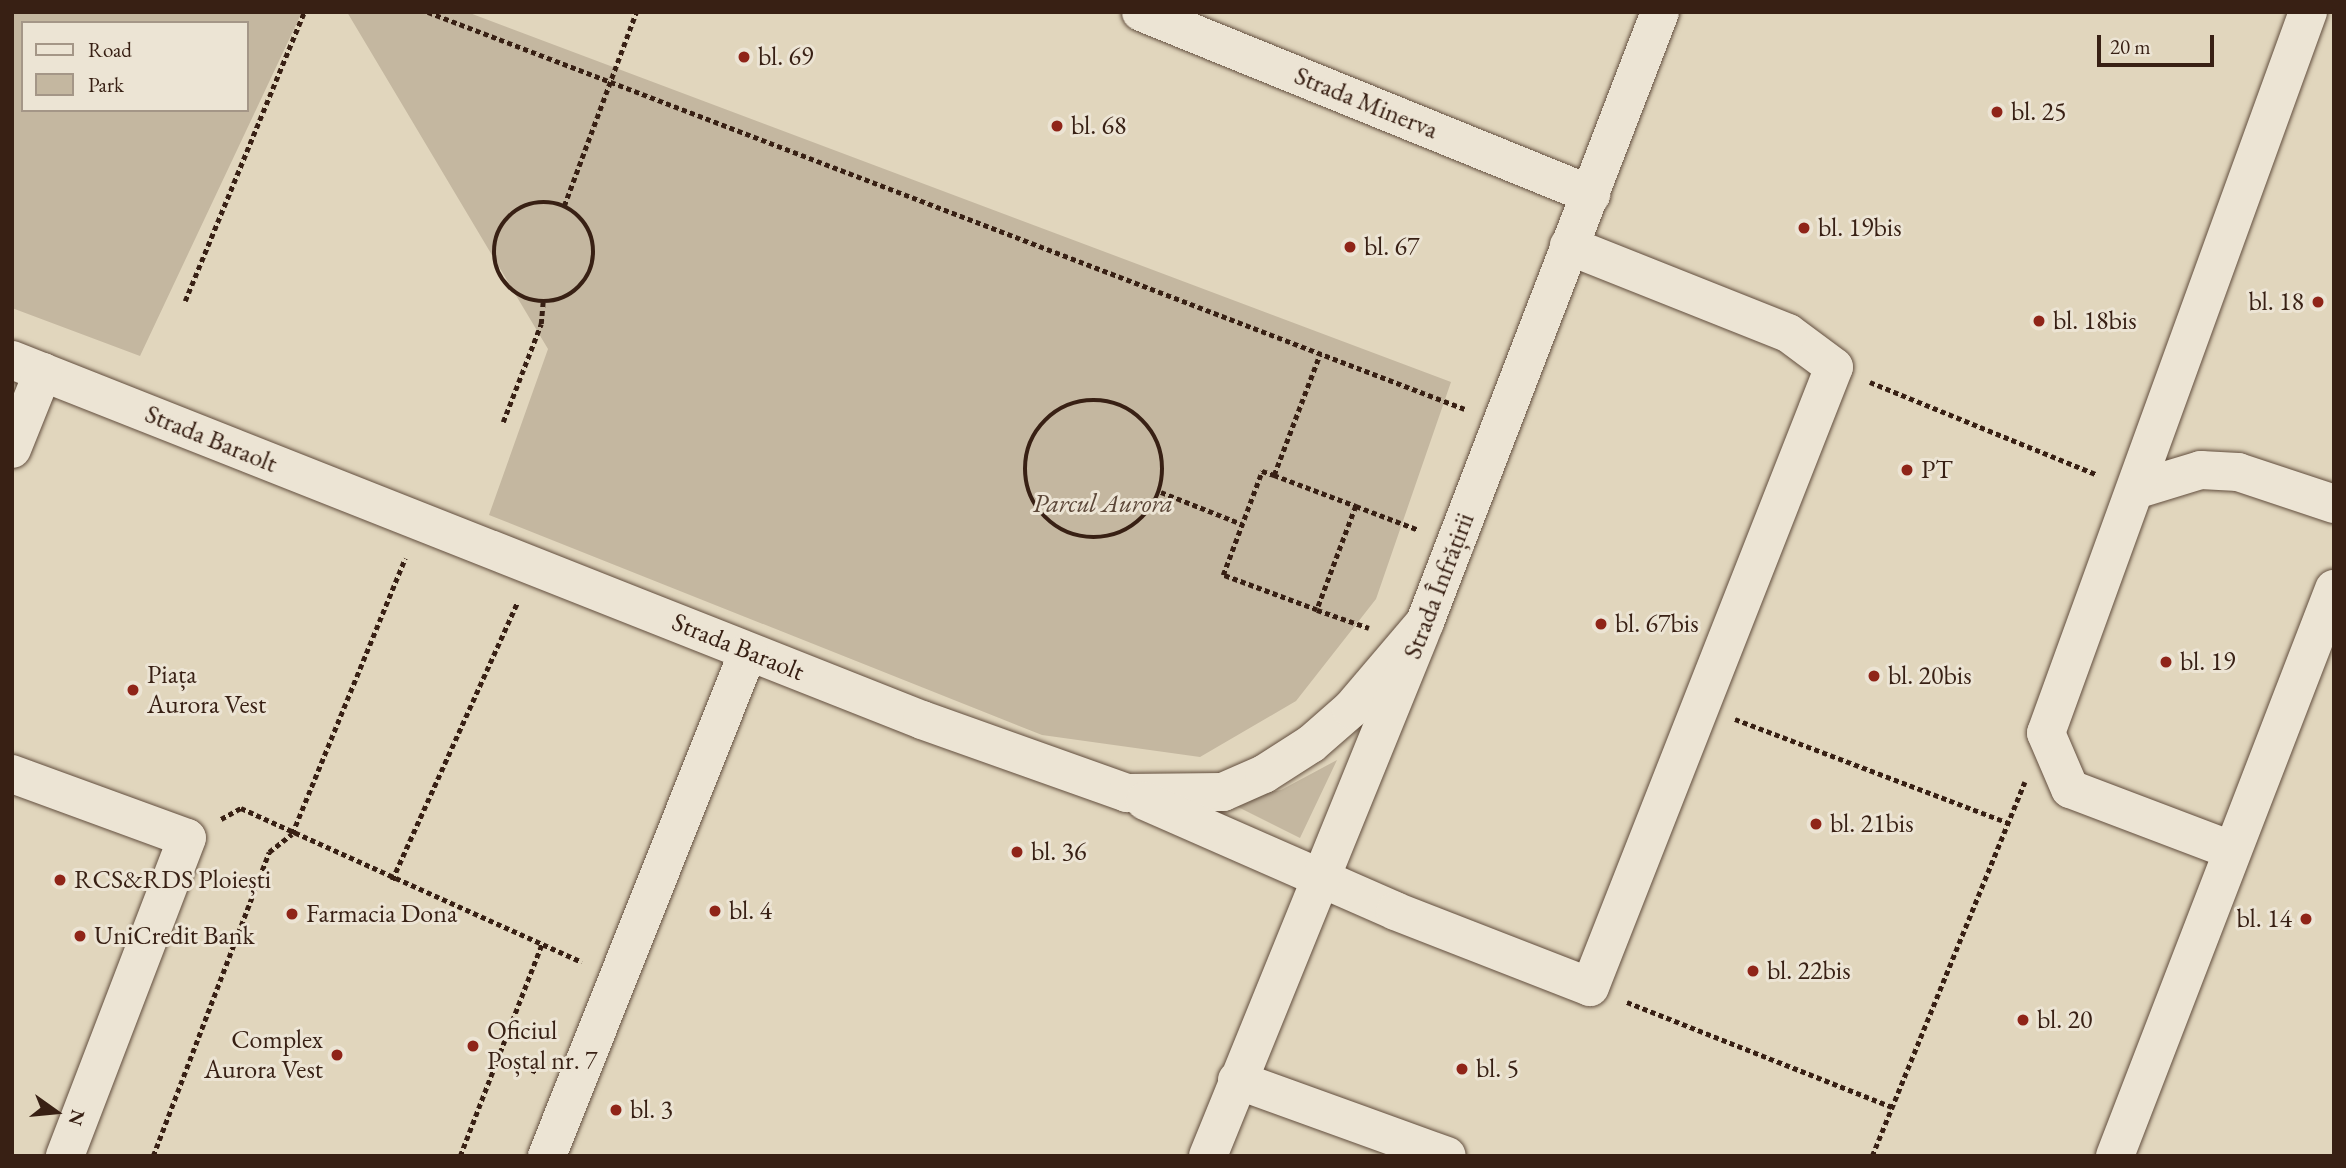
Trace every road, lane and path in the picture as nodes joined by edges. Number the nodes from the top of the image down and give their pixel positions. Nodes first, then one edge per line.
1 (304, 12) edge
2 (428, 12) edge
3 (636, 12) edge
4 (1660, 12) edge
5 (2308, 12) edge
6 (1156, 15) edge
7 (610, 85) junction
8 (1591, 195) junction
9 (564, 206) junction
10 (1569, 246) junction
11 (185, 301) dead end
12 (543, 302) junction
13 (1320, 354) junction
14 (28, 366) edge
15 (1834, 367) junction
16 (503, 422) dead end
17 (1501, 423) junction
18 (12, 449) edge
19 (1274, 475) junction
20 (2135, 490) junction
21 (1161, 492) junction
22 (2334, 504) edge
23 (1356, 506) junction
24 (420, 521) junction
25 (1242, 524) junction
26 (1455, 544) junction
27 (534, 565) junction
28 (2334, 589) edge
29 (1317, 610) junction
30 (1416, 631) junction
31 (748, 652) junction
32 (1702, 706) junction
33 (2046, 733) junction
34 (12, 774) edge
35 (1127, 793) junction
36 (2009, 823) junction
37 (292, 834) junction
38 (187, 838) junction
39 (2231, 850) junction
40 (1320, 879) junction
41 (392, 880) junction
42 (542, 944) junction
43 (616, 976) junction
44 (1590, 987) junction
45 (1237, 1080) junction
46 (1892, 1107) junction
47 (65, 1156) edge
48 (153, 1156) edge
49 (460, 1156) edge
50 (547, 1156) edge
51 (1208, 1156) edge
52 (1447, 1156) edge
53 (1872, 1156) edge
54 (2115, 1156) edge

1 - 11 path
2 - 7 path
3 - 7 path
4 - 8 street, Strada Înfrățirii
5 - 20 street
6 - 8 street, Strada Minerva
7 - 9 path
7 - 13 path
8 - 10 street, Strada Înfrățirii
9 - 12 path
9 - 12 path
10 - 15 street
10 - 17 street, Strada Înfrățirii
12 - 16 path
13 - 17 path
13 - 19 path
14 - 18 street
14 - 24 street, Strada Baraolt
15 - 20 path
15 - 32 street
17 - 26 street, Strada Înfrățirii
19 - 23 path
19 - 25 path
20 - 22 street
20 - 33 street
21 - 21 path
21 - 25 path
23 - 26 path
23 - 29 path
24 - 27 street, Strada Baraolt
24 - 37 path
25 - 29 path
26 - 30 street, Strada Înfrățirii
27 - 31 street, Strada Baraolt
27 - 41 path
28 - 39 street
29 - 30 path
30 - 35 street, Strada Baraolt
30 - 40 street, Strada Înfrățirii
31 - 35 street, Strada Baraolt
31 - 43 street
32 - 36 path
32 - 44 street
33 - 36 path
33 - 39 street
34 - 38 street
35 - 40 street
36 - 46 path
37 - 38 path
37 - 41 path
37 - 48 path
38 - 47 street
39 - 54 street
40 - 44 street
40 - 45 street, Strada Înfrățirii
41 - 42 path
42 - 43 path
42 - 49 path
43 - 50 street
44 - 46 path
45 - 51 street, Strada Înfrățirii
45 - 52 street
46 - 53 path

